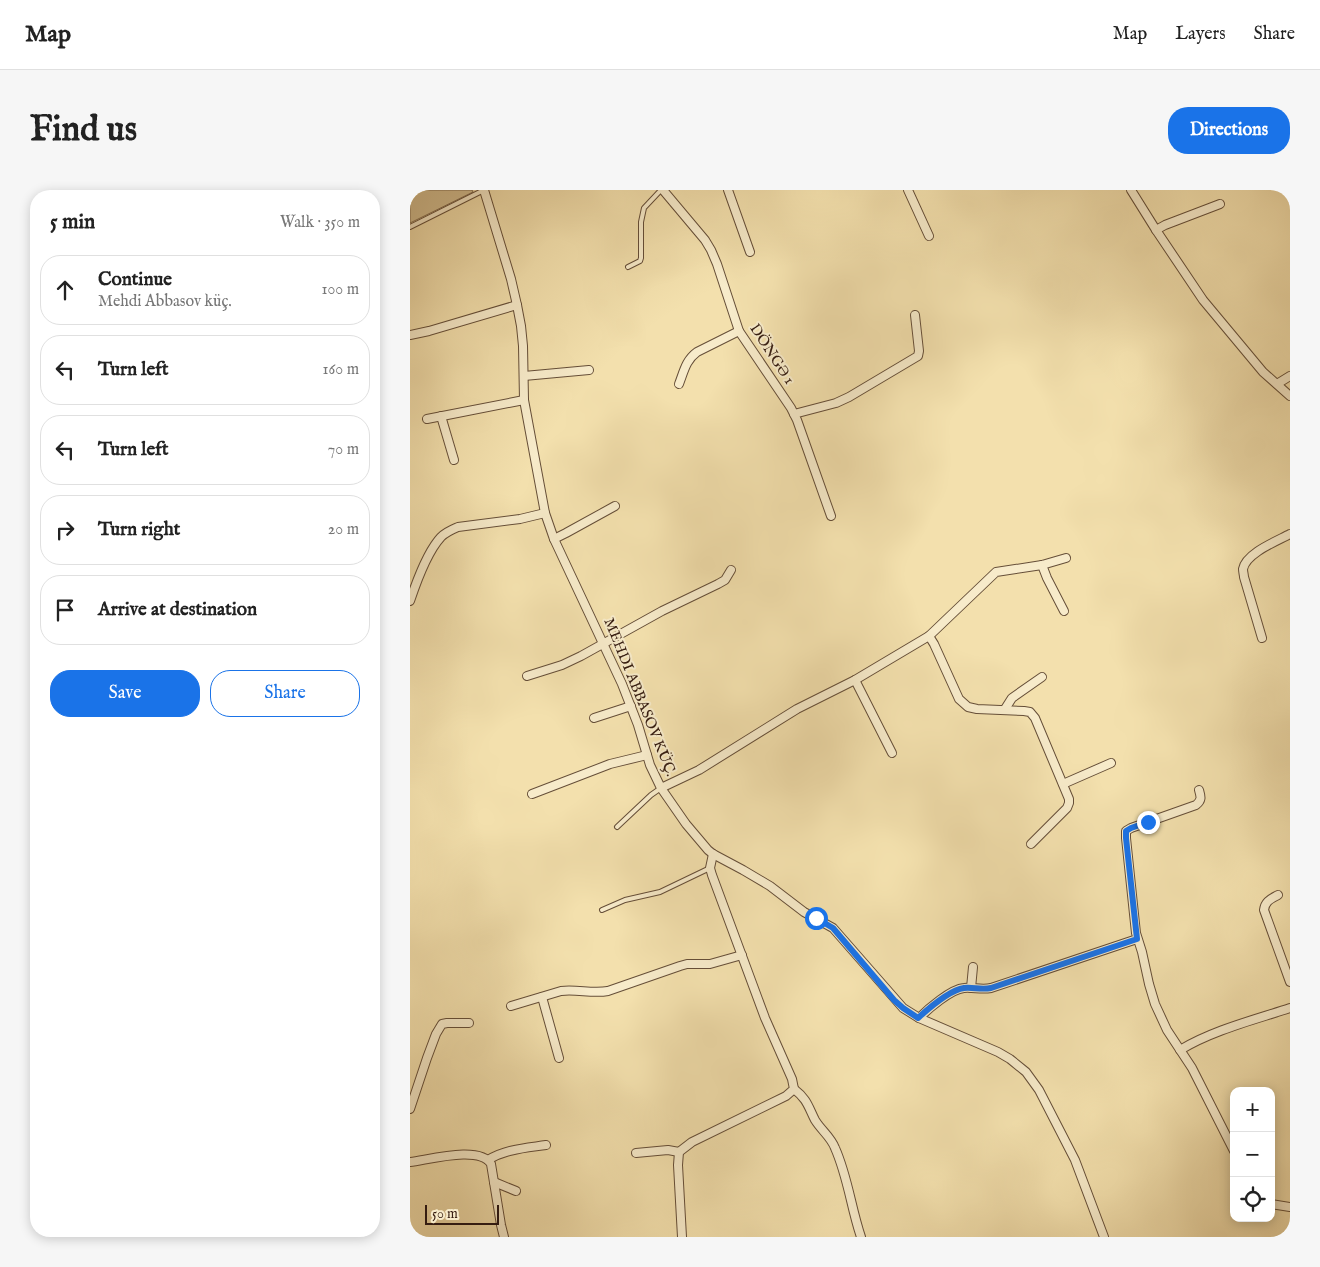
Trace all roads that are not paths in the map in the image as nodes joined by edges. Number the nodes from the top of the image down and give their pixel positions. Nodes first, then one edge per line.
1 (484, 190) edge
2 (662, 190) edge
3 (728, 190) edge
4 (908, 190) edge
5 (1131, 190) edge
6 (1220, 204) dead end
7 (410, 227) edge
8 (1156, 230) junction
9 (929, 236) dead end
10 (750, 252) dead end
11 (628, 267) dead end
12 (517, 305) junction
13 (915, 315) dead end
14 (739, 332) junction
15 (410, 335) edge
16 (589, 370) dead end
17 (524, 376) junction
18 (1290, 376) edge
19 (679, 384) dead end
20 (1277, 384) junction
21 (1290, 396) edge
22 (524, 400) junction
23 (794, 414) junction
24 (441, 416) junction
25 (427, 419) dead end
26 (454, 460) dead end
27 (615, 506) dead end
28 (545, 512) junction
29 (831, 516) dead end
30 (1290, 534) edge
31 (554, 539) junction
32 (1066, 558) dead end
33 (1042, 565) junction
34 (731, 570) dead end
35 (410, 601) edge
36 (1064, 611) dead end
37 (929, 636) junction
38 (1262, 638) dead end
39 (604, 643) junction
40 (527, 676) dead end
41 (1042, 677) dead end
42 (856, 680) junction
43 (631, 706) junction
44 (1005, 709) junction
45 (594, 718) dead end
46 (892, 753) dead end
47 (647, 755) junction
48 (1111, 763) dead end
49 (1063, 784) junction
50 (661, 788) junction
51 (1199, 790) dead end
52 (532, 794) dead end
53 (617, 827) dead end
54 (1031, 844) dead end
55 (712, 854) junction
56 (710, 868) junction
57 (1278, 895) dead end
58 (602, 910) dead end
59 (1137, 939) junction
60 (742, 955) junction
61 (973, 967) dead end
62 (1290, 982) edge
63 (971, 988) junction
64 (542, 997) junction
65 (511, 1006) dead end
66 (1290, 1008) edge
67 (918, 1018) junction
68 (469, 1023) dead end
69 (1180, 1050) junction
70 (560, 1058) dead end
71 (794, 1089) junction
72 (410, 1109) edge
73 (1230, 1143) edge
74 (546, 1145) dead end
75 (679, 1152) junction
76 (636, 1153) dead end
77 (488, 1160) junction
78 (410, 1162) edge
79 (494, 1182) junction
80 (516, 1191) dead end
81 (1275, 1205) edge
82 (1290, 1208) edge
83 (504, 1237) edge
84 (682, 1237) edge
85 (861, 1237) edge
86 (1104, 1237) edge

1 - 7 lane
1 - 12 street, MEHDI ABBASOV KÜÇ.
2 - 11 lane
2 - 14 street, DÖNGƏ 1
3 - 10 street
4 - 9 street
5 - 8 street
6 - 8 street
8 - 20 street
12 - 15 street
12 - 17 street, MEHDI ABBASOV KÜÇ.
13 - 23 street
14 - 19 street
14 - 23 street, DÖNGƏ 1
16 - 17 street
17 - 22 street, MEHDI ABBASOV KÜÇ.
18 - 20 street
20 - 21 street
22 - 24 street
22 - 28 street, MEHDI ABBASOV KÜÇ.
23 - 29 street, DÖNGƏ 1
24 - 25 street
24 - 26 street
27 - 31 street
28 - 31 street, MEHDI ABBASOV KÜÇ.
28 - 35 street
30 - 38 street
31 - 39 street, MEHDI ABBASOV KÜÇ.
32 - 33 street
33 - 36 street
33 - 37 street
34 - 39 street
37 - 42 street
37 - 44 street
39 - 40 street
39 - 43 street, MEHDI ABBASOV KÜÇ.
41 - 44 street
42 - 46 street
42 - 50 street
43 - 45 street
43 - 47 street, MEHDI ABBASOV KÜÇ.
44 - 49 street
47 - 50 street, MEHDI ABBASOV KÜÇ.
47 - 52 street
48 - 49 street
49 - 54 street
50 - 53 lane
50 - 55 street, MEHDI ABBASOV KÜÇ.
51 - 59 street
55 - 56 street
55 - 67 street, MEHDI ABBASOV KÜÇ.
56 - 58 lane
56 - 60 street
57 - 62 street
59 - 63 street
59 - 69 street
60 - 64 street
60 - 71 street
61 - 63 street
63 - 67 street
64 - 65 street
64 - 70 street
66 - 69 street
67 - 86 street, MEHDI ABBASOV KÜÇ.
68 - 72 street
69 - 73 street
71 - 75 street
71 - 85 street
74 - 77 street
75 - 76 street
75 - 84 street
77 - 78 street
77 - 79 street
79 - 80 street
79 - 83 street
81 - 82 street

